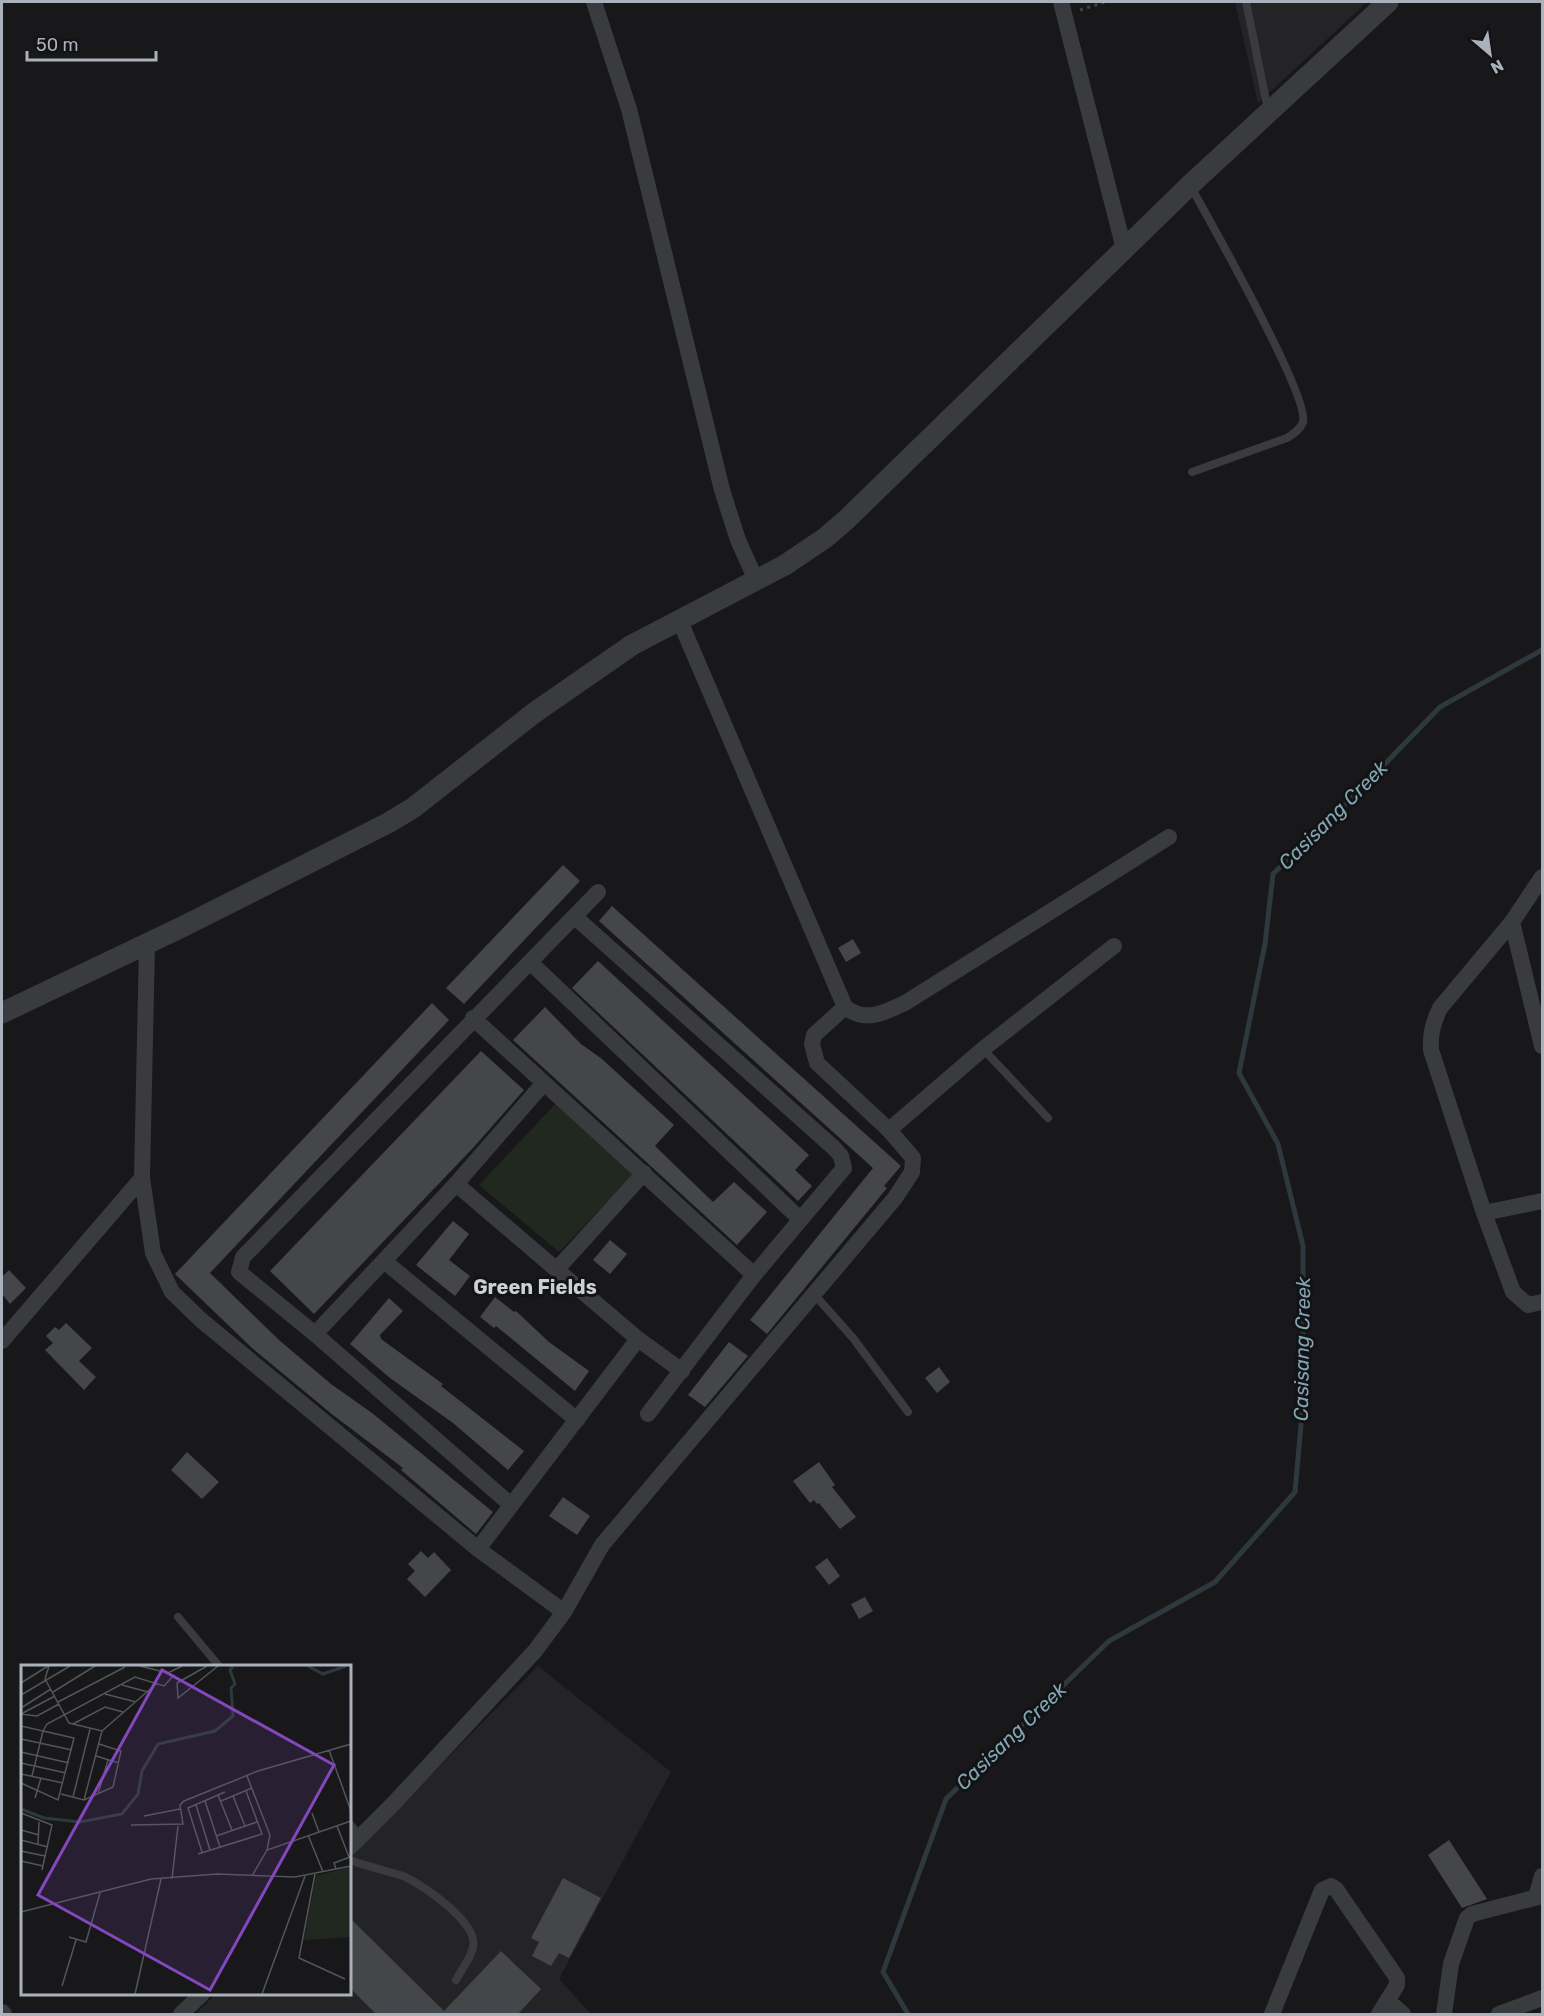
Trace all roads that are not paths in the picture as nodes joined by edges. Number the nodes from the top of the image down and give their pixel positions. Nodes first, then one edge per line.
1 (594, 2) edge
2 (1246, 2) edge
3 (1388, 2) edge
4 (1062, 8) edge
5 (1268, 111) junction
6 (1190, 184) junction
7 (1124, 249) junction
8 (1192, 472) dead end
9 (756, 580) junction
10 (680, 619) junction
11 (1169, 837) dead end
12 (1542, 877) edge
13 (598, 892) dead end
14 (575, 917) junction
15 (1512, 922) junction
16 (147, 944) junction
17 (1114, 946) dead end
18 (531, 963) junction
19 (845, 1007) junction
20 (2, 1013) edge
21 (473, 1018) junction
22 (1542, 1046) edge
23 (984, 1049) junction
24 (543, 1084) junction
25 (1048, 1118) dead end
26 (889, 1130) junction
27 (644, 1173) junction
28 (142, 1178) junction
29 (456, 1184) junction
30 (1542, 1201) edge
31 (1484, 1213) junction
32 (800, 1219) junction
33 (384, 1261) junction
34 (557, 1269) junction
35 (754, 1275) junction
36 (814, 1294) junction
37 (1542, 1302) edge
38 (315, 1334) junction
39 (638, 1339) junction
40 (2, 1341) edge
41 (682, 1371) junction
42 (908, 1412) dead end
43 (648, 1414) dead end
44 (577, 1420) junction
45 (510, 1504) junction
46 (477, 1549) junction
47 (564, 1612) junction
48 (178, 1617) dead end
49 (218, 1665) edge
50 (353, 1836) edge
51 (351, 1860) edge
52 (1542, 1876) edge
53 (1539, 1897) edge
54 (456, 1980) dead end
55 (201, 1995) edge
56 (1539, 2001) edge
57 (1384, 2008) edge
58 (181, 2014) edge
59 (1272, 2014) edge
60 (1403, 2014) edge
61 (1444, 2014) edge
62 (1499, 2014) edge

1 - 9 street
2 - 5 lane
3 - 5 street
4 - 7 street
5 - 6 street
6 - 7 street
6 - 8 lane
7 - 9 street
9 - 10 street
10 - 16 street
10 - 19 street
11 - 19 street
12 - 15 street
13 - 14 street
14 - 18 street
14 - 32 street
15 - 22 street
15 - 31 street
16 - 20 street
16 - 28 street
17 - 23 street
18 - 21 street
18 - 32 street
19 - 26 street
21 - 24 street
21 - 38 street
23 - 25 lane
23 - 26 street
24 - 27 street
24 - 29 street
26 - 36 street
27 - 34 street
27 - 35 street
28 - 40 street
28 - 46 street
29 - 33 street
29 - 34 street
30 - 31 street
31 - 37 street
32 - 35 street
33 - 38 street
33 - 44 street
34 - 39 street
35 - 41 street
36 - 42 lane
36 - 47 street
38 - 45 street
39 - 41 street
39 - 44 street
41 - 43 street
44 - 45 street
45 - 46 street
46 - 47 street
47 - 50 street
48 - 49 lane
51 - 54 lane
52 - 53 street
53 - 61 street
55 - 58 street
56 - 62 street
57 - 59 street
57 - 60 street

